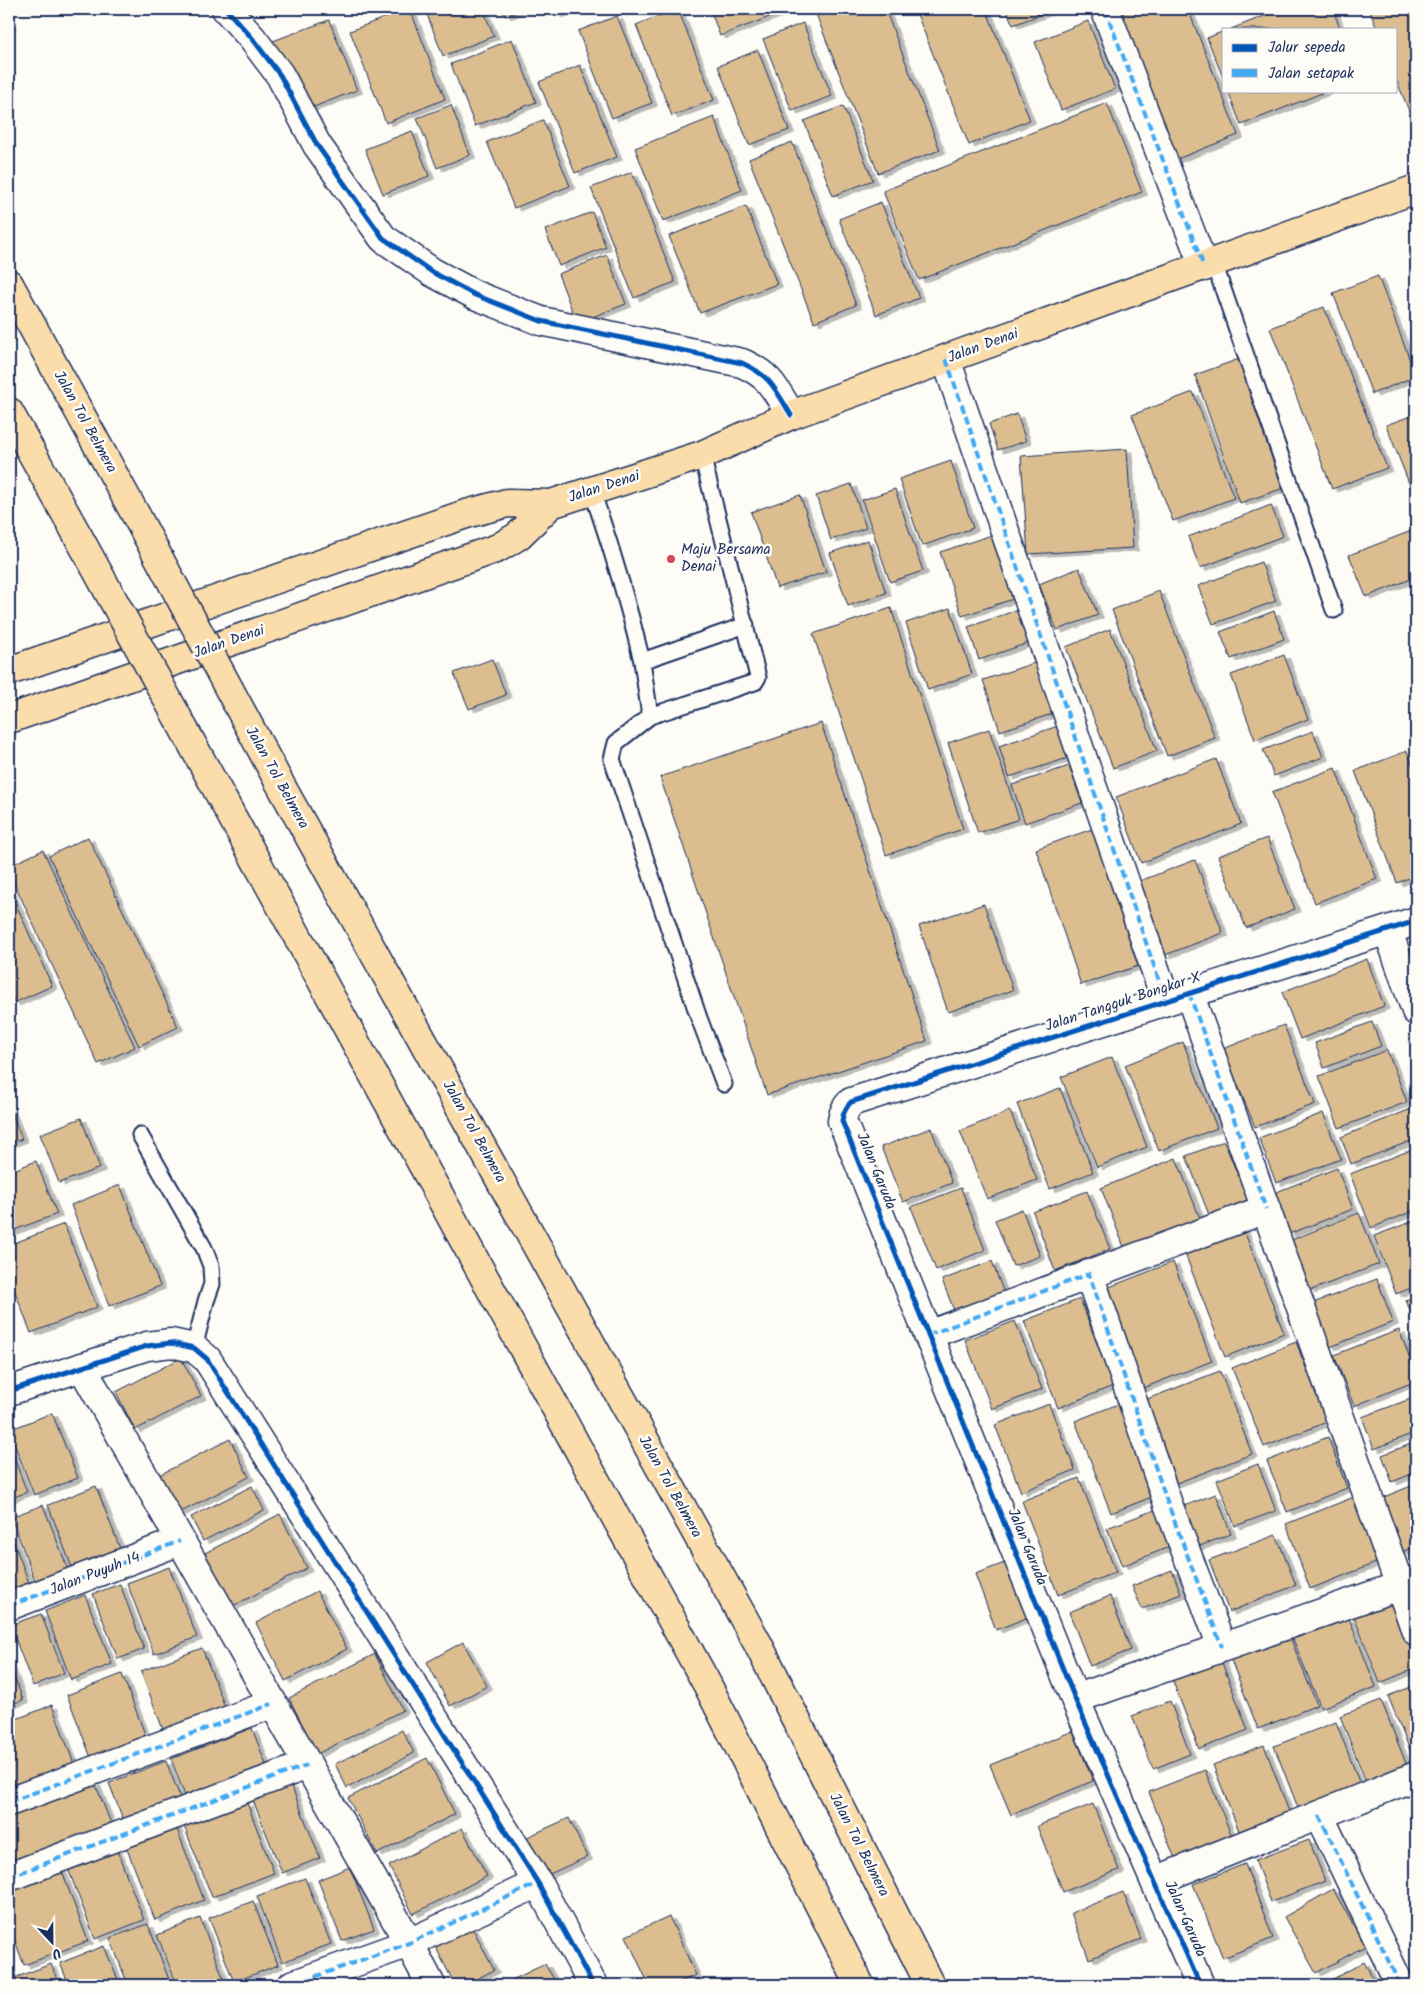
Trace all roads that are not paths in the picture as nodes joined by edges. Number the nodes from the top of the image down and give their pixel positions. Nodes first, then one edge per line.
1 (226, 9) edge
2 (1105, 9) edge
3 (1416, 189) edge
4 (1209, 265) junction
5 (9, 284) edge
6 (946, 359) junction
7 (9, 412) edge
8 (791, 415) junction
9 (702, 455) junction
10 (592, 491) junction
11 (551, 504) junction
12 (1334, 610) dead end
13 (746, 626) junction
14 (642, 661) junction
15 (9, 671) edge
16 (650, 716) junction
17 (9, 719) edge
18 (1416, 921) edge
19 (1388, 931) junction
20 (1177, 997) junction
21 (1416, 1011) edge
22 (724, 1084) dead end
23 (843, 1114) joint
24 (140, 1136) dead end
25 (1266, 1209) junction
26 (1089, 1274) junction
27 (928, 1335) junction
28 (194, 1348) junction
29 (82, 1367) junction
30 (9, 1391) edge
31 (180, 1541) junction
32 (1408, 1583) edge
33 (9, 1606) edge
34 (1416, 1631) edge
35 (1222, 1647) junction
36 (1075, 1699) junction
37 (272, 1704) junction
38 (307, 1765) junction
39 (1416, 1776) edge
40 (9, 1802) edge
41 (1319, 1815) junction
42 (9, 1877) edge
43 (1154, 1881) junction
44 (538, 1883) junction
45 (409, 1943) junction
46 (292, 1985) edge
47 (430, 1985) edge
48 (593, 1985) edge
49 (860, 1985) edge
50 (930, 1985) edge
51 (1200, 1985) edge
52 (1400, 1985) edge

1 - 8 street
2 - 4 street
3 - 4 main road, Jalan Denai
4 - 6 main road, Jalan Denai
4 - 12 lane
5 - 50 main road, Jalan Tol Belmera, bridge
6 - 8 main road, Jalan Denai
6 - 20 street
7 - 49 main road, bridge
8 - 9 main road, Jalan Denai
9 - 10 main road, Jalan Denai
9 - 13 lane
10 - 11 main road, Jalan Denai
10 - 14 lane
11 - 15 main road, Jalan Denai
11 - 17 main road, Jalan Denai
13 - 14 lane
13 - 16 lane
14 - 16 lane
16 - 22 lane
18 - 19 street, Jalan Tangguk Bongkar X
19 - 20 street, Jalan Tangguk Bongkar X
19 - 21 street
20 - 23 street, Jalan Tangguk Bongkar X
20 - 25 street
23 - 27 street, Jalan Garuda
24 - 28 lane
25 - 26 street
25 - 32 street
26 - 27 street
26 - 35 street
27 - 36 street, Jalan Garuda
28 - 29 street
28 - 44 street
29 - 30 street
29 - 31 street
31 - 33 street, Jalan Puyuh 14
31 - 37 street
32 - 34 street
32 - 35 street
35 - 36 street
36 - 43 street, Jalan Garuda
37 - 38 street
37 - 40 street
38 - 42 street
38 - 45 street
39 - 41 street
41 - 43 street
41 - 52 street
43 - 51 street, Jalan Garuda
44 - 45 street
44 - 48 street
45 - 46 street
45 - 47 street

